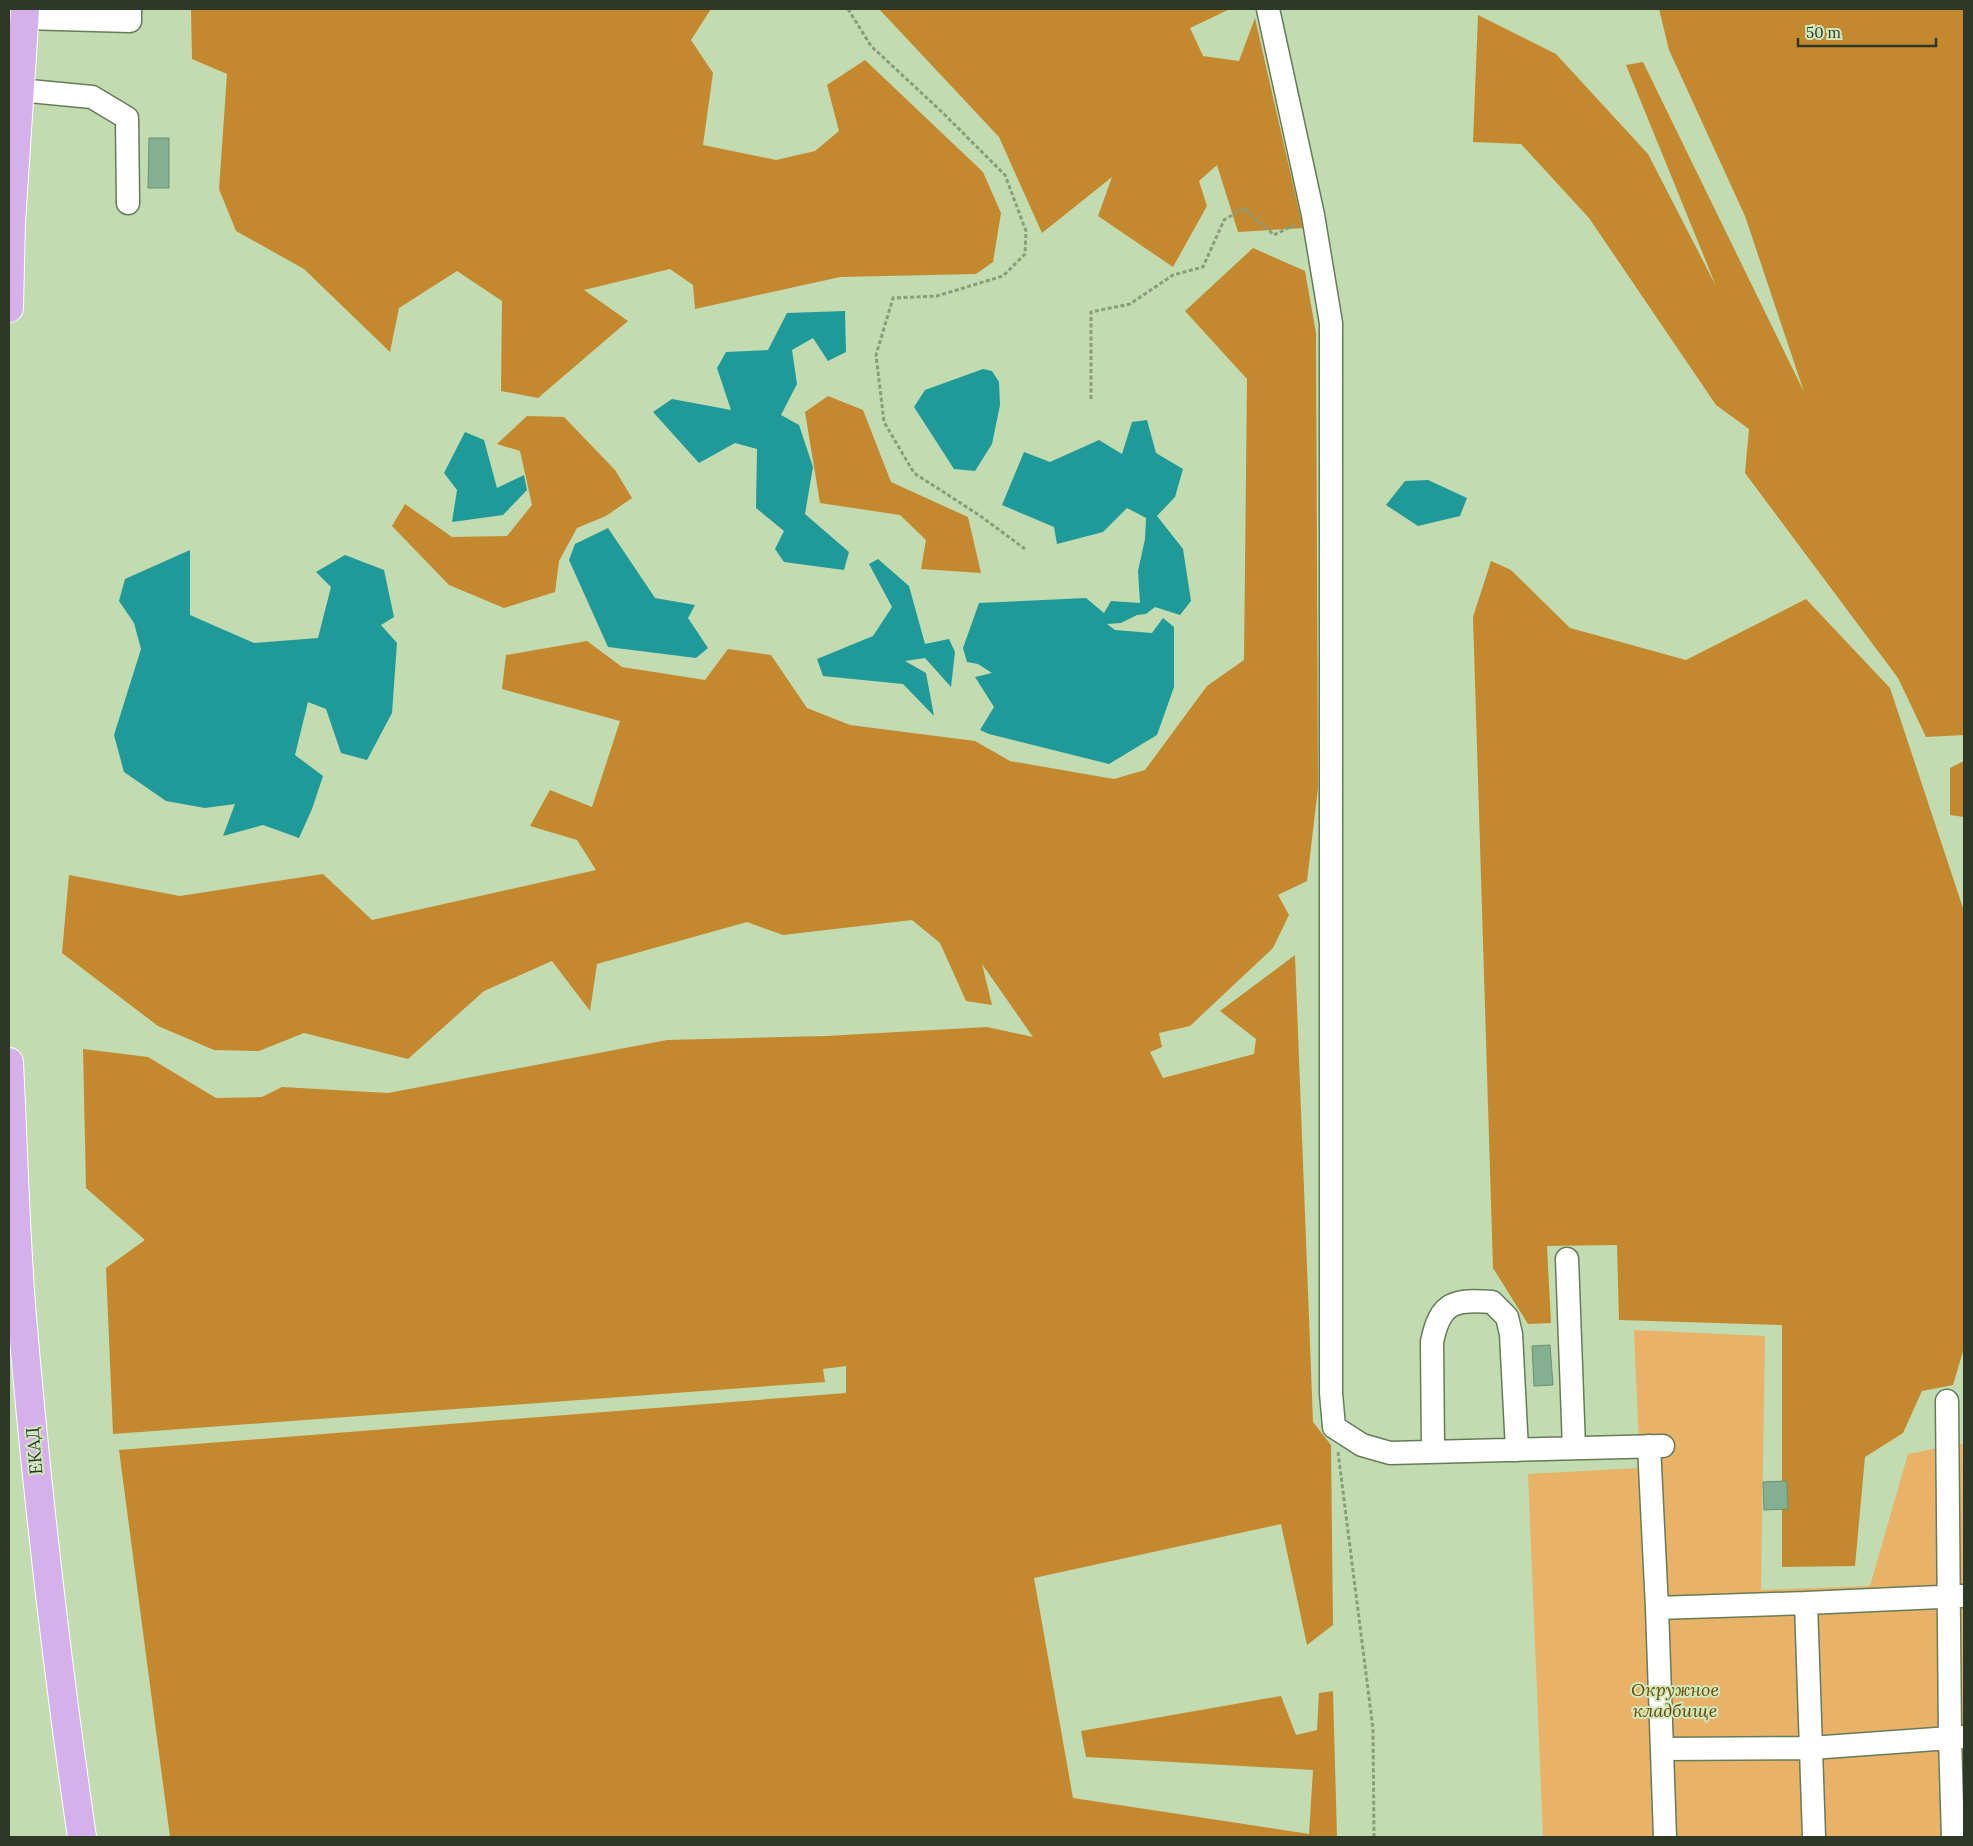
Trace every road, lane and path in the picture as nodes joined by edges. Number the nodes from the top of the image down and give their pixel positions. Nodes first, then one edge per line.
1 (130, 9) edge
2 (848, 9) edge
3 (1268, 9) edge
4 (24, 13) edge
5 (19, 90) junction
6 (128, 203) dead end
7 (1313, 215) junction
8 (9, 308) edge
9 (1091, 399) dead end
10 (1025, 549) dead end
11 (9, 1062) edge
12 (1567, 1258) dead end
13 (1947, 1401) dead end
14 (1334, 1427) junction
15 (1574, 1448) junction
16 (1517, 1450) junction
17 (1433, 1451) junction
18 (1956, 1597) edge
19 (1806, 1603) junction
20 (1657, 1608) junction
21 (1957, 1738) edge
22 (1811, 1748) junction
23 (1662, 1749) junction
24 (82, 1837) edge
25 (1374, 1837) edge
26 (1665, 1837) edge
27 (1814, 1837) edge
28 (1952, 1837) edge

1 - 4 street
2 - 10 path
3 - 7 street
4 - 5 highway
5 - 6 street
5 - 8 highway
7 - 9 path
7 - 14 street
11 - 24 highway, ЕКАД
12 - 15 street
13 - 18 street
14 - 17 street
14 - 25 path
15 - 16 street
15 - 20 street
16 - 17 street
16 - 17 street
18 - 19 street
18 - 21 street
19 - 20 street
19 - 22 street
20 - 23 street
21 - 22 street
21 - 28 street
22 - 23 street
22 - 27 street
23 - 26 street

